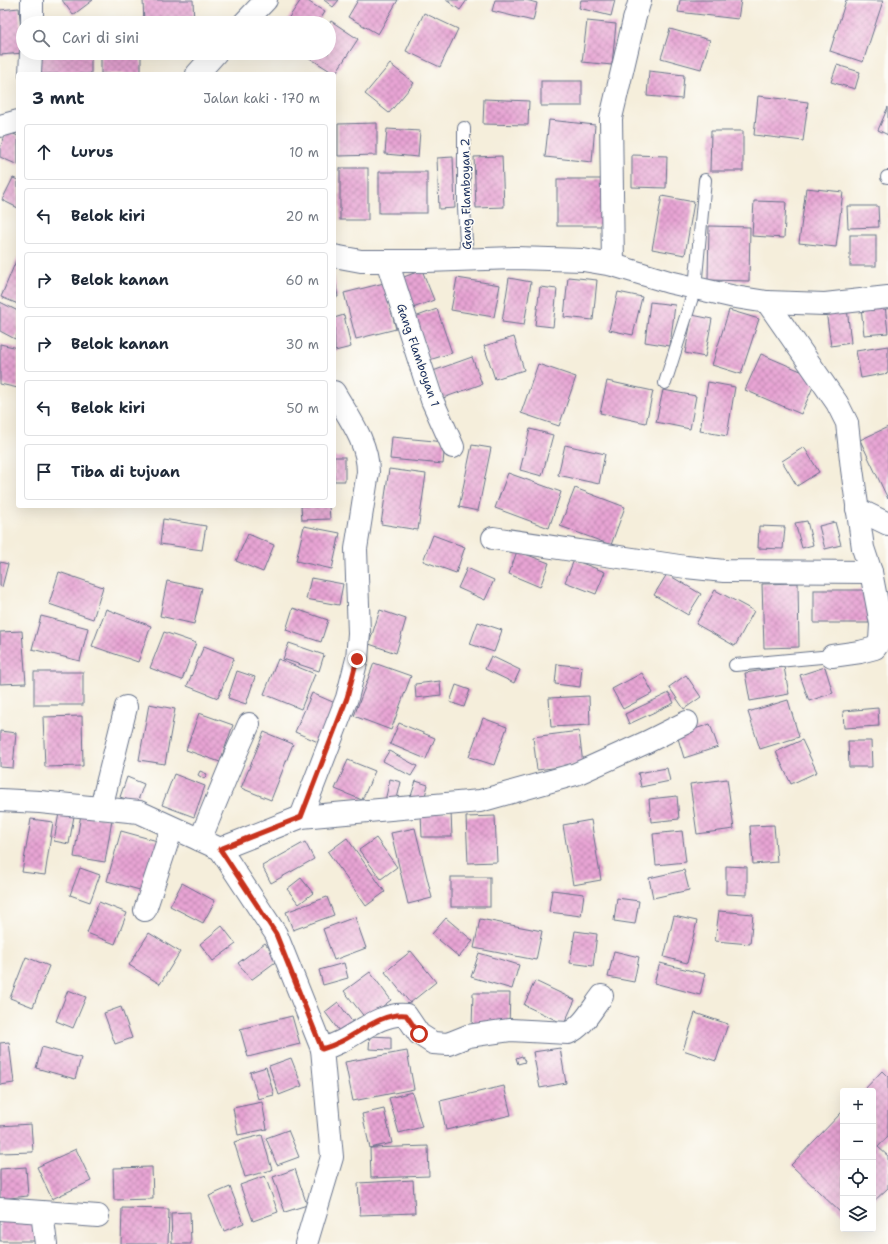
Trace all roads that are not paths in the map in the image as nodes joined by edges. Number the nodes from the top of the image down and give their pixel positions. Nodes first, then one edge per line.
1 (32, 0) edge
2 (266, 0) edge
3 (640, 0) edge
4 (32, 16) edge
5 (251, 16) edge
6 (31, 60) edge
7 (210, 60) edge
8 (30, 72) edge
9 (199, 72) edge
10 (16, 122) edge
11 (0, 126) edge
12 (464, 128) dead end
13 (705, 180) dead end
14 (336, 256) edge
15 (467, 259) junction
16 (387, 261) junction
17 (613, 265) junction
18 (695, 288) junction
19 (888, 297) edge
20 (767, 302) junction
21 (665, 382) dead end
22 (336, 395) edge
23 (453, 447) dead end
24 (857, 509) junction
25 (888, 524) edge
26 (493, 538) dead end
27 (871, 572) junction
28 (832, 656) joint
29 (735, 665) dead end
30 (126, 706) dead end
31 (687, 722) dead end
32 (249, 724) dead end
33 (0, 800) edge
34 (101, 808) junction
35 (301, 817) junction
36 (172, 828) junction
37 (200, 840) junction
38 (220, 849) junction
39 (145, 910) dead end
40 (602, 996) dead end
41 (322, 1049) junction
42 (0, 1209) edge
43 (42, 1212) junction
44 (98, 1216) dead end
45 (46, 1244) edge
46 (306, 1244) edge

1 - 4 street
2 - 5 street
3 - 17 street
6 - 8 street
7 - 9 street
10 - 11 street
12 - 15 lane, Gang Flamboyan 2
13 - 18 lane
14 - 16 street
15 - 16 street
15 - 17 street
16 - 23 street, Gang Flamboyan 1
17 - 18 street
18 - 20 street
18 - 21 lane
19 - 20 street
20 - 24 street
22 - 35 street
24 - 25 street
24 - 27 street
26 - 27 street
27 - 28 street
28 - 29 lane
30 - 34 street
31 - 35 street
32 - 37 street
33 - 34 street
34 - 36 street
35 - 38 street
36 - 37 street
36 - 39 street
37 - 38 street
38 - 41 street
40 - 41 street
41 - 46 street
42 - 43 street
43 - 44 street
43 - 45 street

